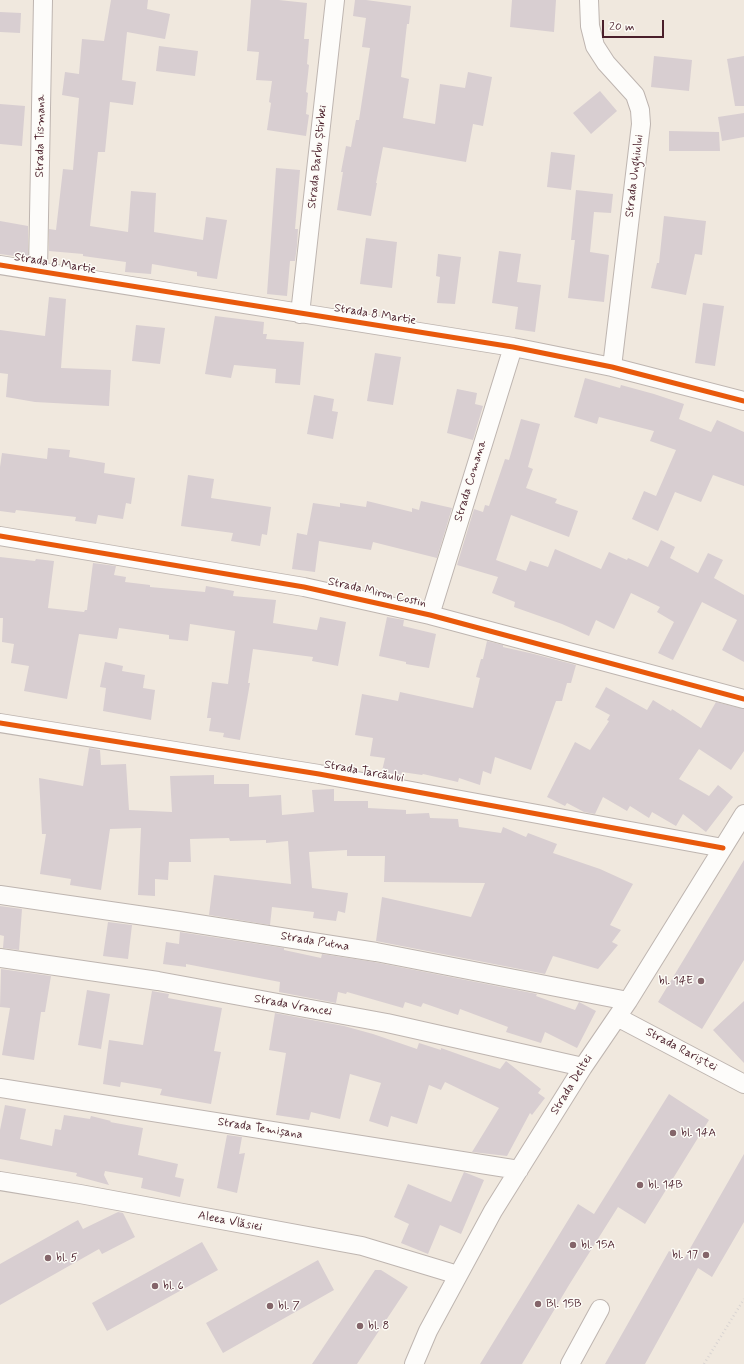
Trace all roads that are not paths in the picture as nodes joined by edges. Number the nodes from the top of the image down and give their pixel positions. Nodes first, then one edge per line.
1 (43, 0) edge
2 (335, 0) edge
3 (589, 0) edge
4 (0, 265) edge
5 (38, 271) junction
6 (300, 314) junction
7 (513, 347) junction
8 (612, 367) junction
9 (744, 402) edge
10 (0, 536) edge
11 (430, 615) junction
12 (744, 700) edge
13 (0, 723) edge
14 (743, 818) edge
15 (723, 848) junction
16 (0, 895) edge
17 (0, 958) edge
18 (628, 1001) junction
19 (617, 1017) junction
20 (583, 1067) junction
21 (744, 1084) edge
22 (0, 1088) edge
23 (519, 1170) junction
24 (0, 1181) edge
25 (458, 1275) junction
26 (600, 1309) dead end
27 (414, 1364) edge
28 (570, 1364) edge

1 - 5 street, Strada Tismana
2 - 6 street, Strada Barbu Știrbei
3 - 8 street, Strada Unghiului
4 - 5 street, Strada 8 Martie
5 - 6 street, Strada 8 Martie
6 - 7 street, Strada 8 Martie
7 - 8 street, Strada 8 Martie
7 - 11 street, Strada Comana
8 - 9 street, Strada 8 Martie
10 - 11 street, Strada Miron Costin
11 - 12 street, Strada Miron Costin
13 - 15 street, Strada Tarcăului
14 - 15 street, Strada Deltei
15 - 18 street, Strada Deltei
16 - 18 street, Strada Putna
17 - 20 street, Strada Vrancei
18 - 19 street, Strada Deltei
19 - 20 street, Strada Deltei
19 - 21 street, Strada Rariștei
20 - 23 street, Strada Deltei
22 - 23 street, Strada Temișana
23 - 25 street, Strada Deltei
24 - 25 street, Aleea Vlăsiei
25 - 27 street, Strada Deltei
26 - 28 street

